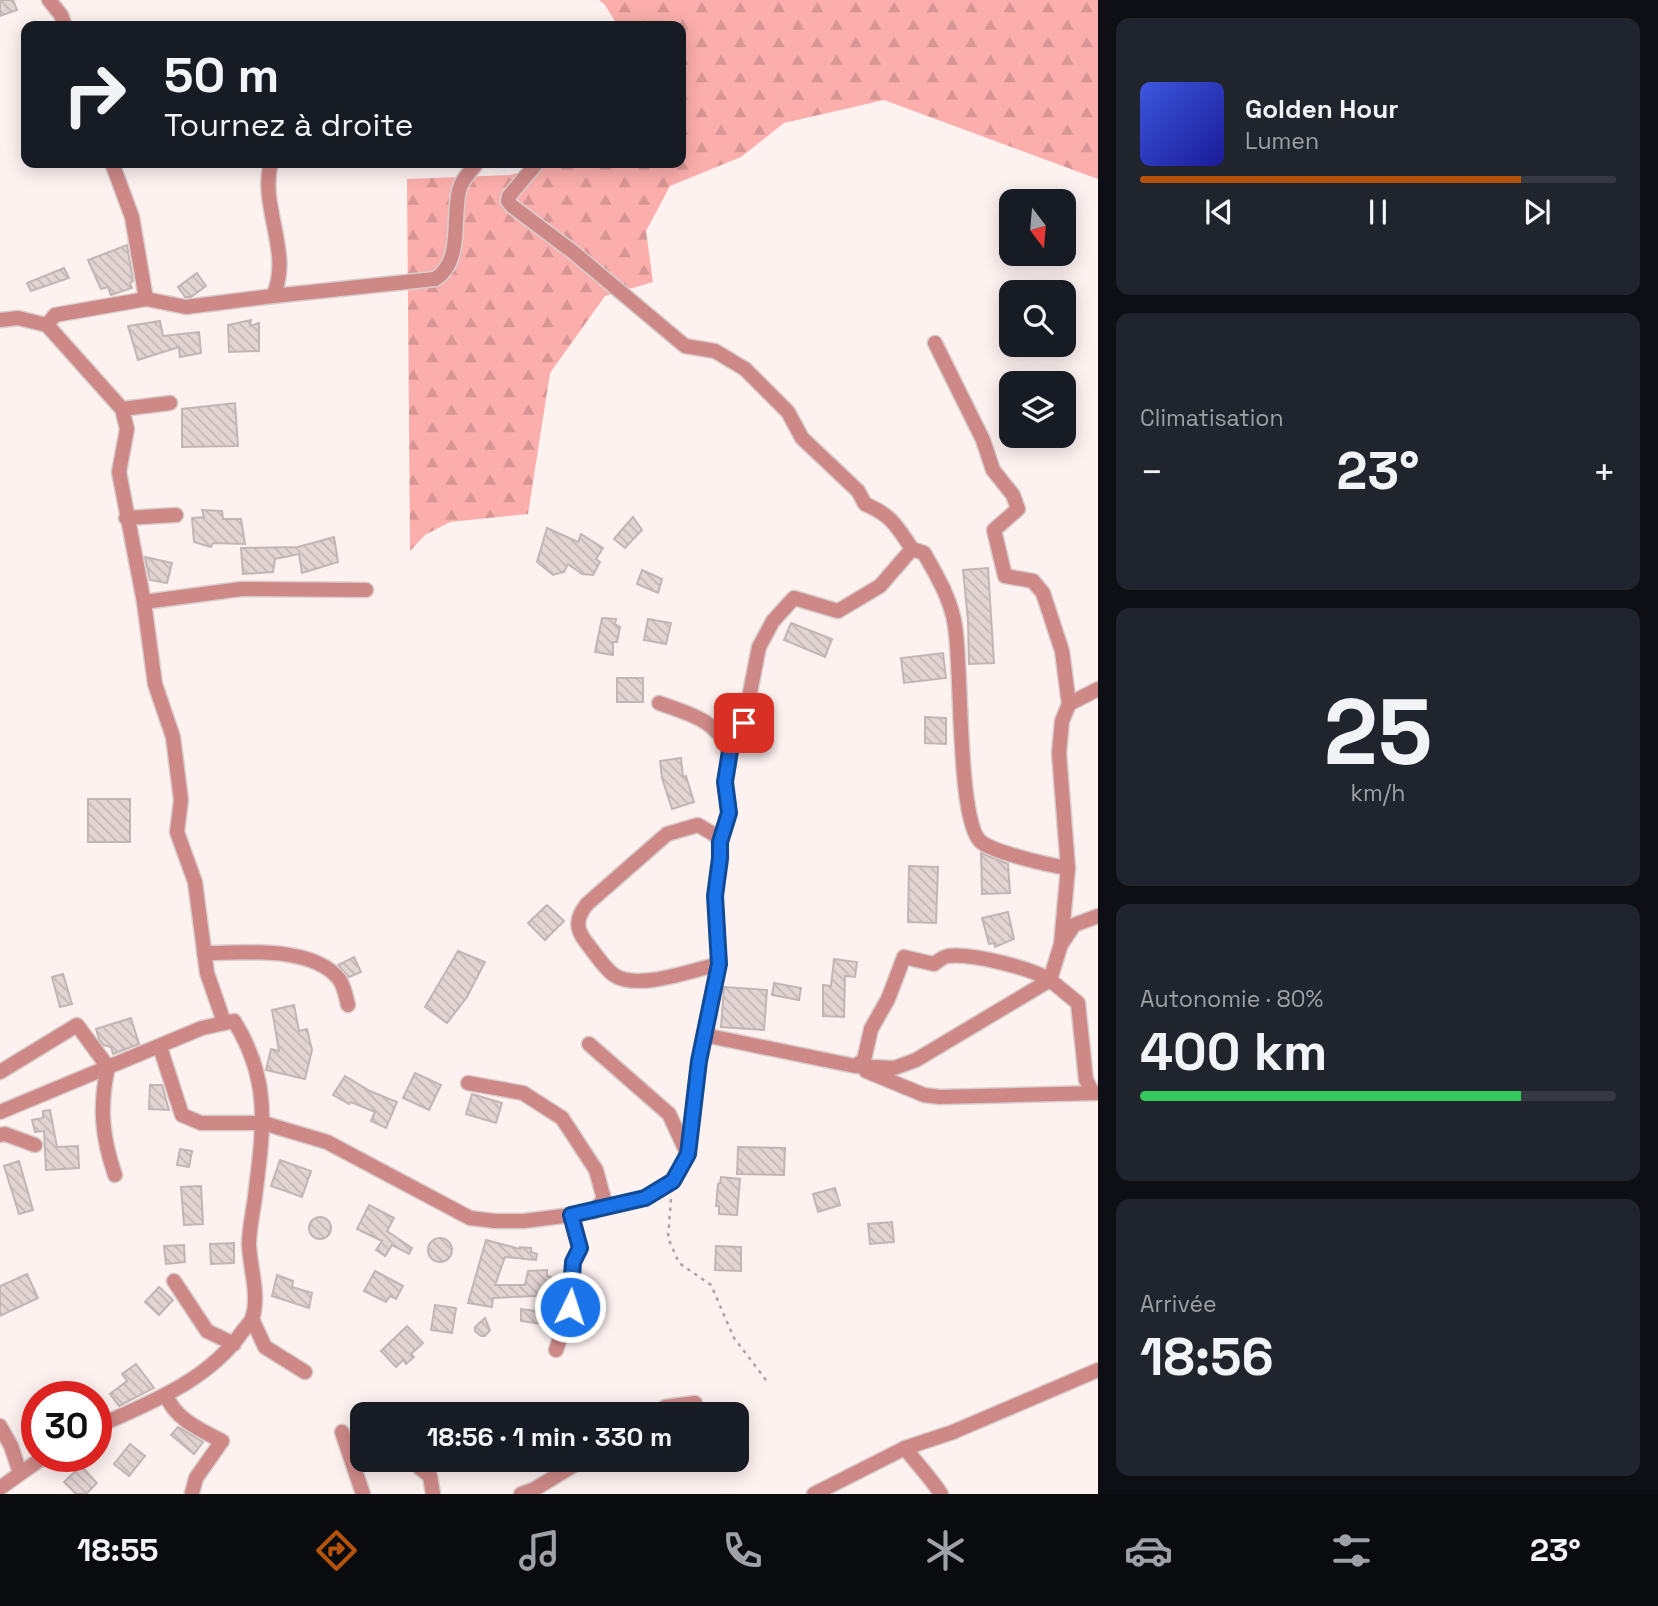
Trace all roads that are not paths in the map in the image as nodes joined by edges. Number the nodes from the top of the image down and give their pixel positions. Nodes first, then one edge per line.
1 (49, 0) edge
2 (63, 21) edge
3 (114, 168) edge
4 (270, 168) edge
5 (474, 168) edge
6 (533, 168) edge
7 (273, 296) junction
8 (146, 299) junction
9 (0, 320) edge
10 (47, 326) junction
11 (935, 343) dead end
12 (170, 403) dead end
13 (122, 410) junction
14 (176, 515) dead end
15 (127, 518) junction
16 (912, 549) junction
17 (366, 590) dead end
18 (144, 602) junction
19 (1098, 689) edge
20 (659, 703) dead end
21 (1069, 704) junction
22 (730, 751) junction
23 (720, 842) junction
24 (1068, 868) junction
25 (1098, 916) edge
26 (1061, 944) junction
27 (204, 953) junction
28 (719, 964) junction
29 (1050, 980) junction
30 (348, 1005) dead end
31 (224, 1022) junction
32 (704, 1035) junction
33 (589, 1044) dead end
34 (160, 1047) junction
35 (855, 1066) junction
36 (108, 1067) junction
37 (0, 1072) edge
38 (468, 1083) dead end
39 (1095, 1093) edge
40 (0, 1112) edge
41 (263, 1123) junction
42 (0, 1135) edge
43 (35, 1145) dead end
44 (688, 1154) junction
45 (115, 1175) dead end
46 (594, 1211) junction
47 (571, 1215) junction
48 (174, 1281) dead end
49 (252, 1319) junction
50 (234, 1345) junction
51 (556, 1350) dead end
52 (1098, 1370) edge
53 (305, 1372) dead end
54 (166, 1395) junction
55 (112, 1420) edge
56 (0, 1426) edge
57 (342, 1432) dead end
58 (905, 1448) junction
59 (425, 1472) edge
60 (563, 1472) edge
61 (20, 1473) joint
62 (0, 1488) edge
63 (192, 1493) edge
64 (818, 1493) edge
65 (363, 1494) edge
66 (433, 1494) edge
67 (521, 1494) edge
68 (941, 1494) edge

1 - 2 street
3 - 8 street
4 - 7 street
5 - 7 street
6 - 16 street
7 - 8 street
8 - 10 street
9 - 10 street
10 - 13 street
11 - 21 street
12 - 13 street
13 - 15 street
14 - 15 street
15 - 18 street
16 - 22 street
16 - 24 street
17 - 18 street
18 - 27 street
19 - 21 street
20 - 22 street
21 - 24 street
22 - 23 street
23 - 28 street
23 - 28 street
24 - 26 street
25 - 26 street
26 - 29 street
27 - 30 street
27 - 31 street
28 - 32 street
29 - 35 street
29 - 35 street
29 - 39 street
31 - 34 street
31 - 41 street
32 - 35 street
32 - 44 street
33 - 44 street
34 - 36 street
34 - 41 street
35 - 39 street
36 - 37 street
36 - 40 street
36 - 45 street
38 - 46 street
41 - 47 street
41 - 49 street
42 - 43 street
44 - 46 street
46 - 47 street
47 - 51 street
48 - 50 street
49 - 50 street
49 - 53 street
50 - 54 street
52 - 58 street
54 - 55 street
54 - 63 street
56 - 61 street
57 - 65 street
58 - 64 street
58 - 68 street
59 - 66 street
60 - 67 street
61 - 62 street

